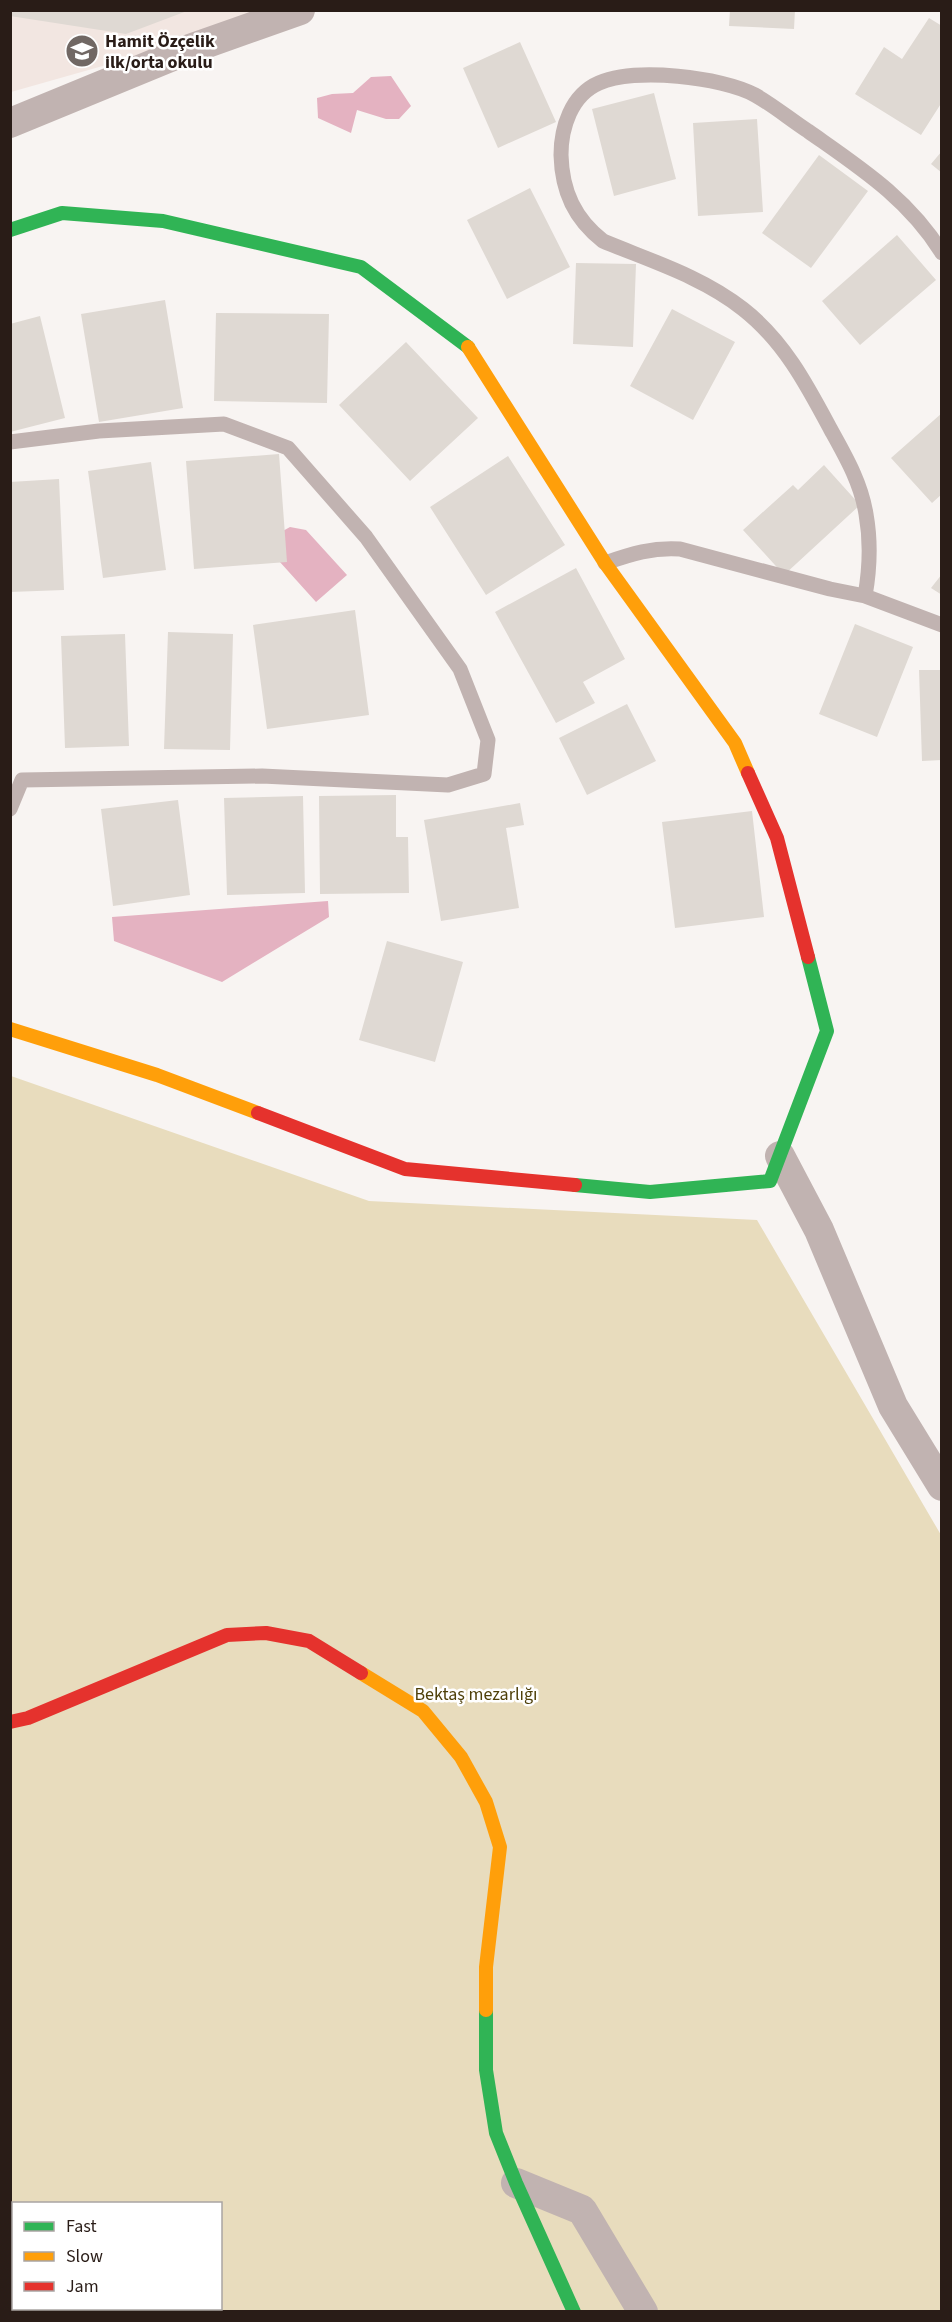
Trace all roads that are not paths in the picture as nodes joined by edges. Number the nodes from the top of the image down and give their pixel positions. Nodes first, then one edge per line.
1 (300, 10) edge
2 (10, 123) edge
3 (10, 230) edge
4 (942, 253) edge
5 (10, 442) edge
6 (605, 563) junction
7 (865, 596) junction
8 (942, 625) edge
9 (10, 809) edge
10 (10, 1029) edge
11 (780, 1156) junction
12 (942, 1486) edge
13 (10, 1722) edge
14 (516, 2183) junction
15 (574, 2312) edge
16 (643, 2312) edge

1 - 2 street
3 - 6 street
4 - 7 lane
5 - 9 lane
6 - 7 lane
6 - 11 street
7 - 8 lane
10 - 11 street
11 - 12 street
13 - 14 street
14 - 15 street
14 - 16 street

